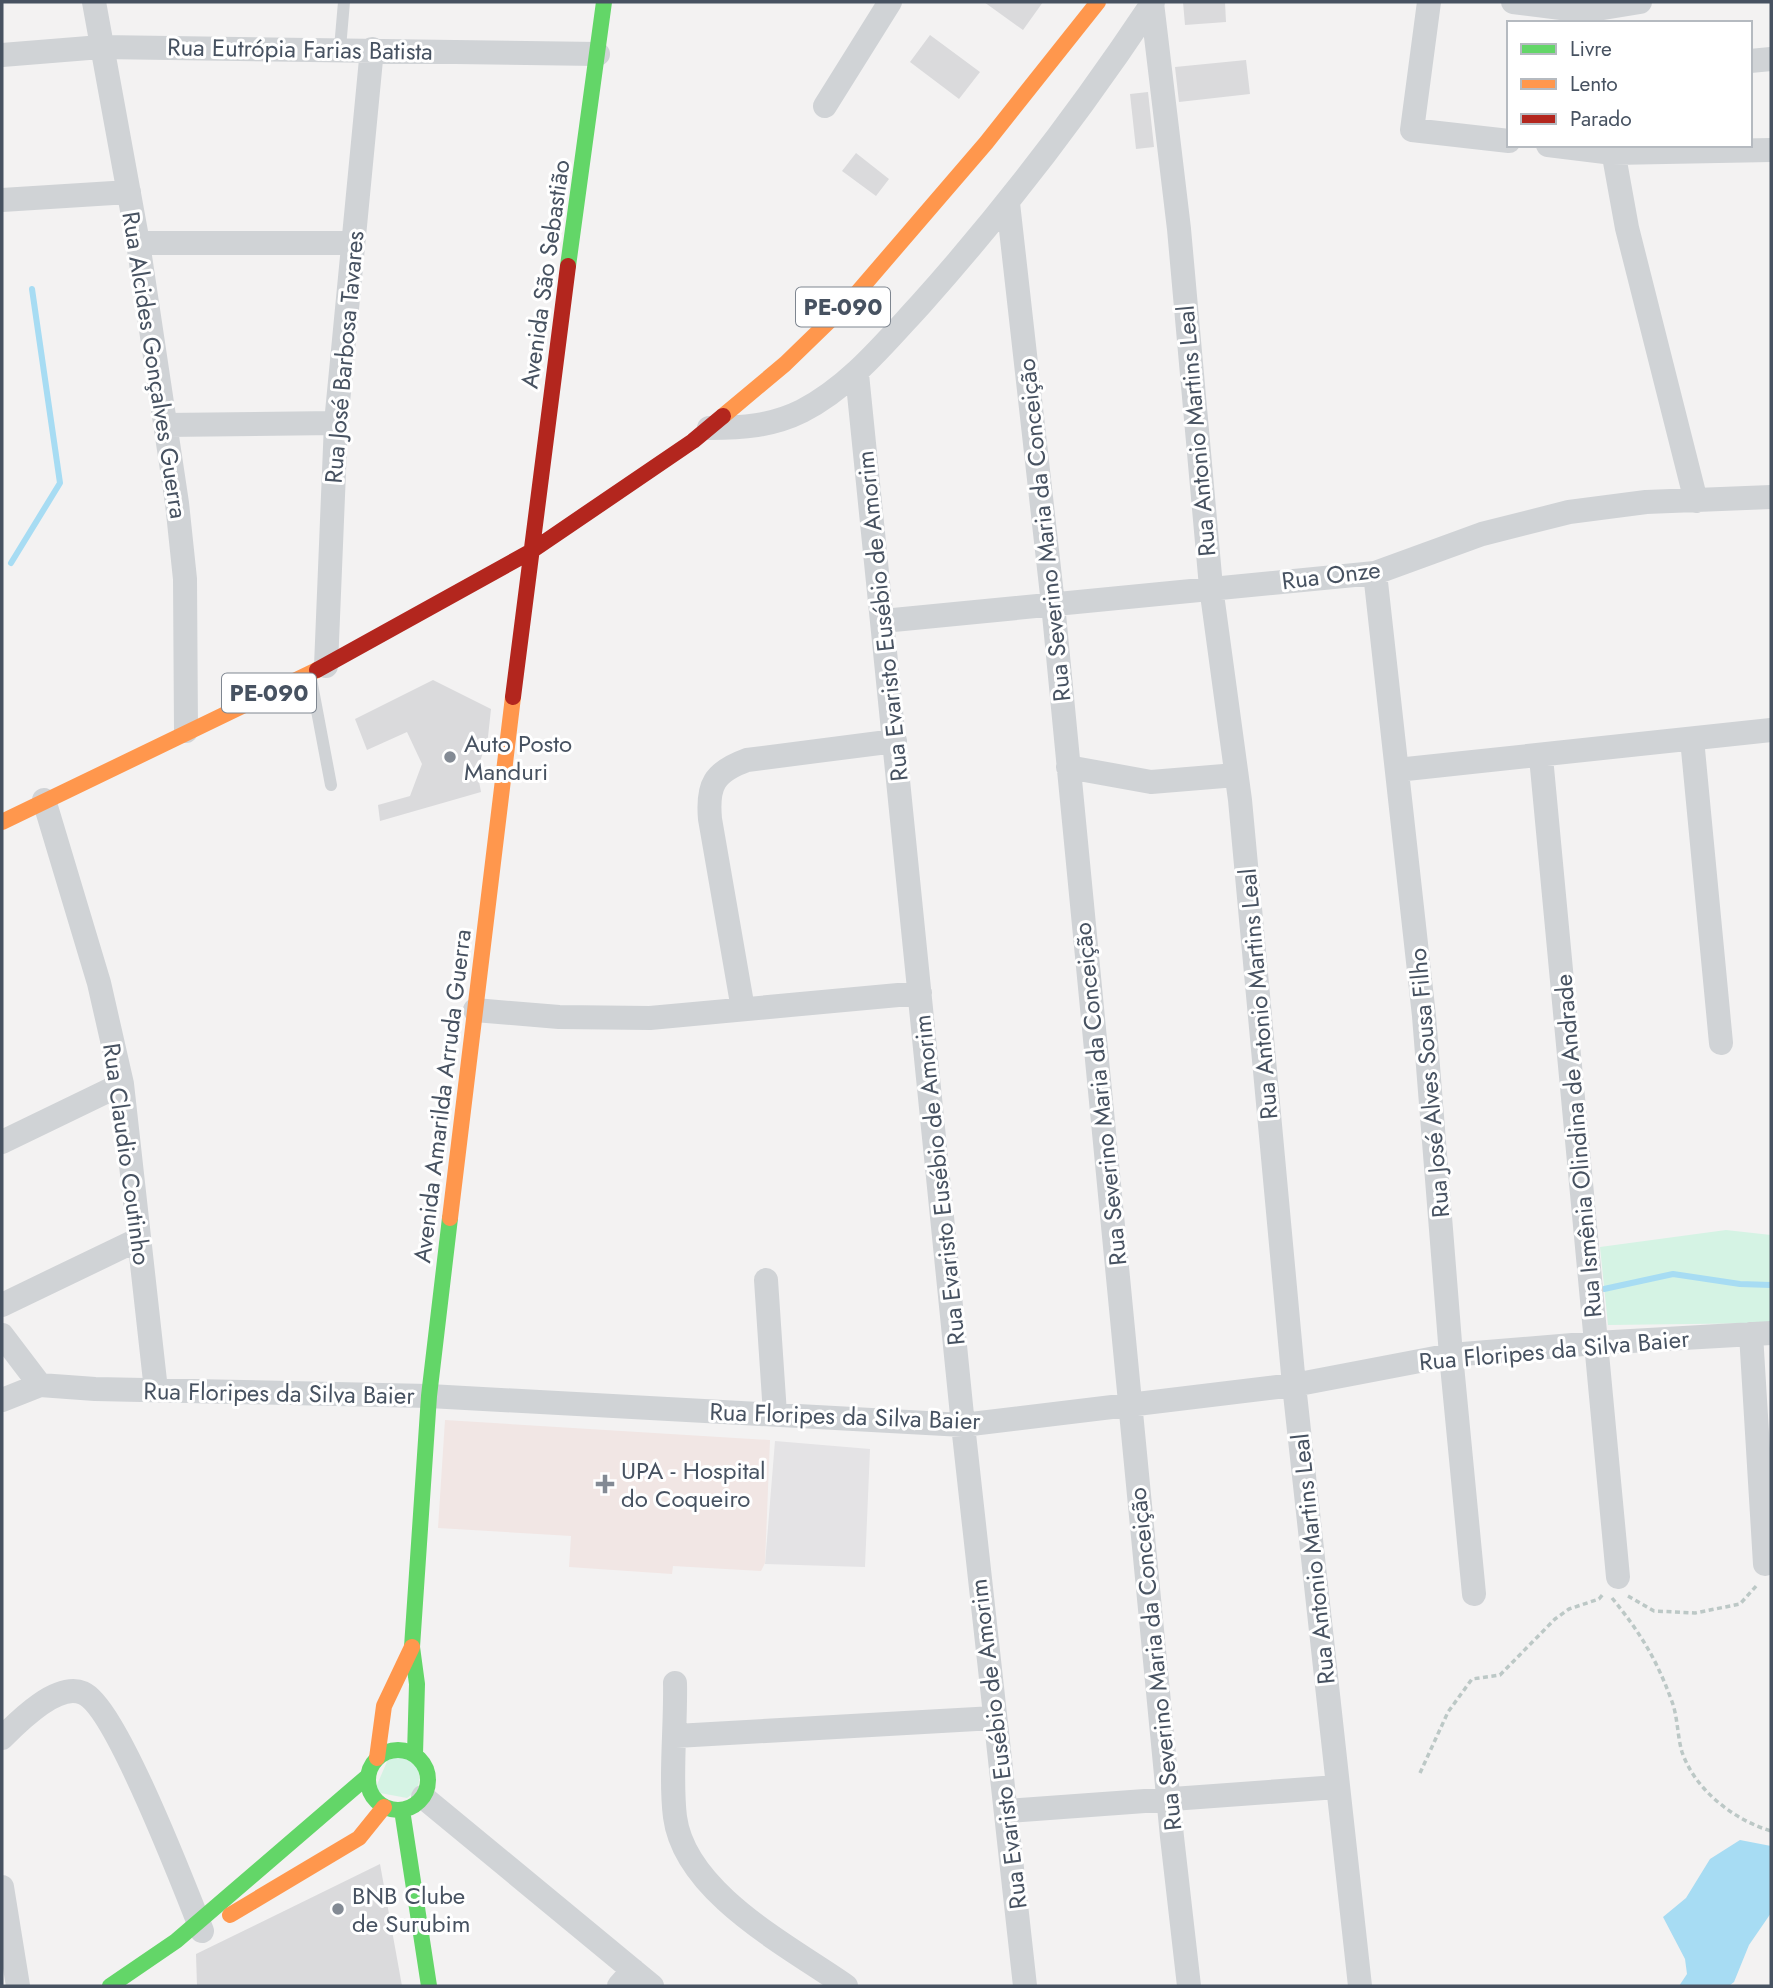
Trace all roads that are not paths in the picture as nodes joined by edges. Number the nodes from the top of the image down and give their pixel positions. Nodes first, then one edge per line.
1 (94, 2) edge
2 (344, 2) edge
3 (604, 2) edge
4 (890, 2) edge
5 (1098, 2) edge
6 (1152, 2) edge
7 (1429, 2) edge
8 (1513, 2) edge
9 (1640, 2) edge
10 (1585, 12) edge
11 (101, 47) junction
12 (340, 48) junction
13 (372, 49) junction
14 (598, 54) junction
15 (2, 55) edge
16 (1771, 59) edge
17 (1752, 61) edge
18 (825, 106) dead end
19 (1507, 141) edge
20 (1580, 147) edge
21 (1612, 149) edge
22 (1771, 150) edge
23 (129, 192) junction
24 (2, 200) edge
25 (1008, 203) junction
26 (138, 243) junction
27 (353, 243) junction
28 (857, 374) junction
29 (336, 423) junction
30 (165, 425) junction
31 (709, 428) junction
32 (1771, 498) edge
33 (1696, 501) junction
34 (530, 552) junction
35 (1375, 573) junction
36 (1211, 587) junction
37 (1053, 604) junction
38 (883, 621) junction
39 (318, 670) junction
40 (1771, 730) edge
41 (186, 731) junction
42 (1692, 739) junction
43 (895, 741) junction
44 (1541, 757) junction
45 (1068, 767) junction
46 (1397, 770) junction
47 (1236, 775) junction
48 (331, 785) dead end
49 (44, 800) junction
50 (2, 822) edge
51 (920, 993) junction
52 (743, 1009) junction
53 (475, 1010) junction
54 (1721, 1043) dead end
55 (122, 1084) junction
56 (2, 1142) edge
57 (139, 1239) junction
58 (766, 1280) dead end
59 (2, 1305) edge
60 (1761, 1333) edge
61 (2, 1335) edge
62 (1596, 1343) junction
63 (1451, 1355) junction
64 (40, 1385) junction
65 (1294, 1385) junction
66 (156, 1390) junction
67 (429, 1396) junction
68 (2, 1400) edge
69 (1130, 1404) junction
70 (775, 1413) junction
71 (963, 1425) junction
72 (1763, 1570) road end
73 (1618, 1577) road end
74 (1474, 1594) dead end
75 (412, 1647) junction
76 (675, 1683) dead end
77 (993, 1718) junction
78 (676, 1736) junction
79 (2, 1738) edge
80 (415, 1754) junction
81 (377, 1758) junction
82 (368, 1776) junction
83 (1337, 1787) junction
84 (1169, 1799) junction
85 (413, 1804) junction
86 (384, 1807) junction
87 (1007, 1811) junction
88 (2, 1887) edge
89 (200, 1926) junction
90 (7, 1950) edge
91 (626, 1978) edge
92 (18, 1986) edge
93 (110, 1986) edge
94 (429, 1986) edge
95 (652, 1986) edge
96 (846, 1986) edge
97 (1025, 1986) edge
98 (1189, 1986) edge
99 (1360, 1986) edge

1 - 11 street, Rua Alcides Gonçalves Guerra
2 - 12 lane
3 - 14 main road, Avenida São Sebastião
4 - 18 street
5 - 31 main road, PE-090
6 - 25 street
6 - 36 street, Rua Antonio Martins Leal
7 - 19 street
8 - 10 street
9 - 10 street
11 - 12 street, Rua Eutrópia Farias Batista
11 - 15 street, Rua Eutrópia Farias Batista
11 - 23 street, Rua Alcides Gonçalves Guerra
12 - 13 street, Rua Eutrópia Farias Batista
13 - 14 street, Rua Eutrópia Farias Batista
13 - 27 street, Rua José Barbosa Tavares
14 - 34 main road, Avenida São Sebastião
16 - 17 street
20 - 21 street
21 - 22 street
21 - 33 street
23 - 24 street
23 - 26 street, Rua Alcides Gonçalves Guerra
25 - 28 street
25 - 37 street, Rua Severino Maria da Conceição
26 - 27 street
26 - 30 street, Rua Alcides Gonçalves Guerra
27 - 29 street, Rua José Barbosa Tavares
28 - 31 street
28 - 38 street, Rua Evaristo Eusébio de Amorim
29 - 30 street
29 - 39 street, Rua José Barbosa Tavares
30 - 41 street, Rua Alcides Gonçalves Guerra
31 - 34 main road, PE-090
32 - 33 street, Rua Onze
33 - 35 street, Rua Onze
34 - 39 main road, PE-090
34 - 53 main road, Avenida Amarilda Arruda Guerra
35 - 36 street, Rua Onze
35 - 46 street, Rua José Alves Sousa Filho
36 - 37 street, Rua Onze
36 - 47 street, Rua Antonio Martins Leal
37 - 38 street, Rua Onze
37 - 45 street, Rua Severino Maria da Conceição
38 - 43 street, Rua Evaristo Eusébio de Amorim
39 - 41 main road, PE-090
39 - 48 lane
40 - 42 street
41 - 49 main road, PE-090
42 - 44 street
42 - 54 street
43 - 51 street, Rua Evaristo Eusébio de Amorim
43 - 52 street
44 - 46 street
44 - 62 street, Rua Ismênia Olindina de Andrade
45 - 47 street
45 - 69 street, Rua Severino Maria da Conceição
46 - 63 street, Rua José Alves Sousa Filho
47 - 65 street, Rua Antonio Martins Leal
49 - 50 main road, PE-090
49 - 55 street, Rua Claudio Coutinho
51 - 52 street
51 - 71 street, Rua Evaristo Eusébio de Amorim
52 - 53 street
53 - 67 main road, Avenida Amarilda Arruda Guerra
55 - 56 street
55 - 57 street, Rua Claudio Coutinho
57 - 59 street
57 - 66 street, Rua Claudio Coutinho
58 - 70 street
60 - 62 street, Rua Floripes da Silva Baier
60 - 72 street
61 - 64 street
62 - 63 street, Rua Floripes da Silva Baier
62 - 73 street, Rua Ismênia Olindina de Andrade
63 - 65 street, Rua Floripes da Silva Baier
63 - 74 street, Rua José Alves Sousa Filho
64 - 66 street, Rua Floripes da Silva Baier
64 - 68 street
65 - 69 street, Rua Floripes da Silva Baier
65 - 83 street, Rua Antonio Martins Leal
66 - 67 street, Rua Floripes da Silva Baier
67 - 70 street, Rua Floripes da Silva Baier
67 - 75 main road, Avenida Amarilda Arruda Guerra
69 - 71 street, Rua Floripes da Silva Baier
69 - 84 street, Rua Severino Maria da Conceição
70 - 71 street, Rua Floripes da Silva Baier
71 - 77 street, Rua Evaristo Eusébio de Amorim
75 - 80 main road
75 - 81 main road
76 - 78 street
77 - 78 street
77 - 87 street, Rua Evaristo Eusébio de Amorim
78 - 96 street
79 - 89 street
80 - 81 main road
80 - 85 main road
81 - 82 main road
82 - 86 main road
82 - 89 main road
83 - 84 street
83 - 99 street, Rua Antonio Martins Leal
84 - 87 street
84 - 98 street, Rua Severino Maria da Conceição
85 - 86 main road
85 - 91 street
85 - 94 main road
86 - 89 main road
87 - 97 street, Rua Evaristo Eusébio de Amorim
88 - 90 street
89 - 93 main road
90 - 92 street
91 - 95 street

